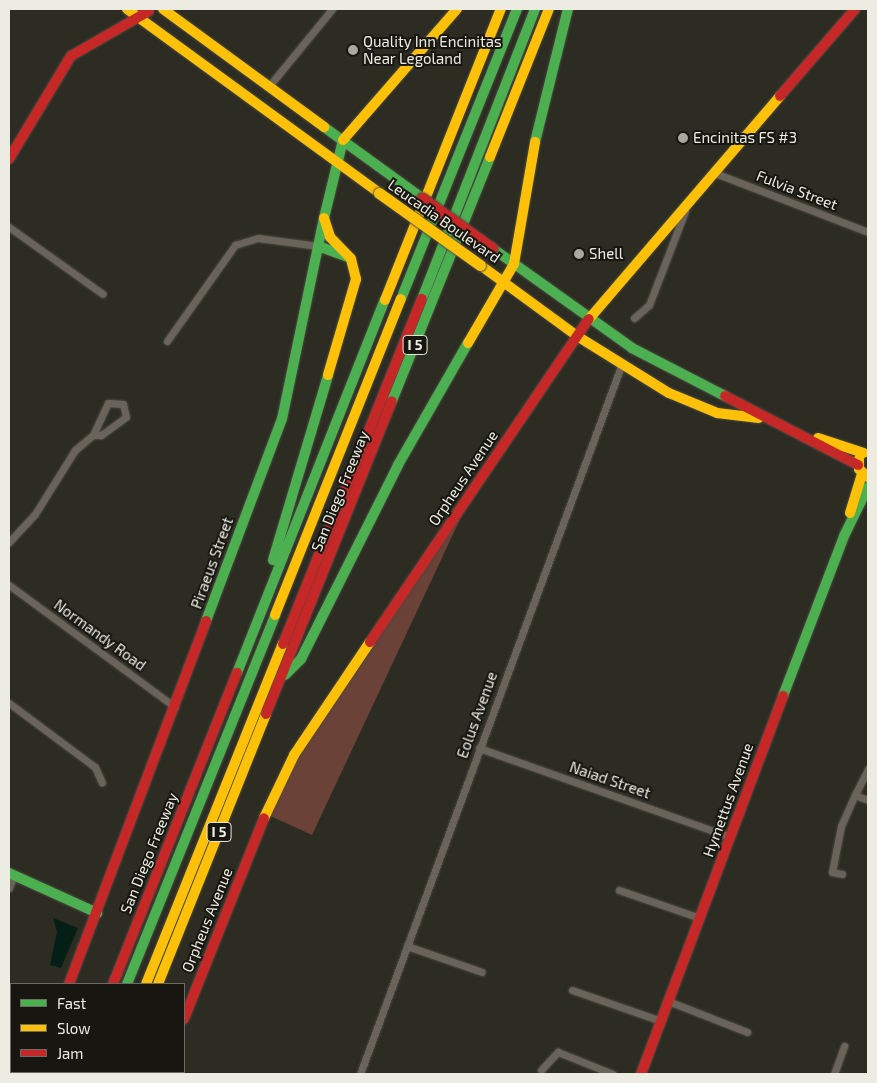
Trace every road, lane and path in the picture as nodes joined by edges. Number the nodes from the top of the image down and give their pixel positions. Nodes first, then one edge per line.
1 (127, 9) edge
2 (163, 9) edge
3 (332, 9) edge
4 (457, 9) edge
5 (501, 9) edge
6 (517, 9) edge
7 (535, 9) edge
8 (549, 9) edge
9 (568, 9) edge
10 (854, 9) edge
11 (152, 10) edge
12 (137, 17) junction
13 (269, 86) junction
14 (343, 140) junction
15 (9, 159) edge
16 (334, 160) junction
17 (715, 173) junction
18 (687, 206) junction
19 (324, 218) junction
20 (9, 227) edge
21 (868, 232) edge
22 (318, 246) junction
23 (351, 258) junction
24 (514, 264) junction
25 (503, 282) junction
26 (103, 294) dead end
27 (634, 318) dead end
28 (589, 319) junction
29 (577, 336) junction
30 (167, 342) dead end
31 (621, 366) junction
32 (763, 418) junction
33 (92, 435) junction
34 (808, 436) junction
35 (866, 452) edge
36 (863, 472) edge
37 (868, 487) edge
38 (844, 536) junction
39 (9, 542) edge
40 (9, 585) edge
41 (252, 635) junction
42 (280, 680) junction
43 (9, 703) edge
44 (174, 707) junction
45 (479, 748) junction
46 (868, 769) edge
47 (102, 784) dead end
48 (855, 795) junction
49 (868, 800) edge
50 (731, 837) junction
51 (11, 874) edge
52 (842, 874) dead end
53 (9, 888) edge
54 (618, 890) dead end
55 (96, 913) junction
56 (700, 918) junction
57 (407, 946) junction
58 (482, 972) dead end
59 (69, 983) edge
60 (112, 983) edge
61 (127, 983) edge
62 (146, 983) edge
63 (158, 983) edge
64 (572, 990) dead end
65 (668, 1001) junction
66 (185, 1016) edge
67 (661, 1021) junction
68 (747, 1032) dead end
69 (844, 1046) dead end
70 (541, 1070) dead end
71 (360, 1074) edge
72 (613, 1074) edge
73 (641, 1074) edge
74 (834, 1074) edge

1 - 12 main road, Leucadia Boulevard
2 - 13 main road, Leucadia Boulevard
3 - 13 street
4 - 14 main road, Piraeus Street
5 - 41 main road, San Diego Freeway
6 - 61 main road
7 - 62 main road
8 - 42 main road, San Diego Freeway / I 5
9 - 24 main road
10 - 17 main road, Orpheus Avenue
11 - 12 main road
12 - 15 main road
12 - 16 main road, Leucadia Boulevard
13 - 14 main road, Leucadia Boulevard
14 - 16 main road, Piraeus Street
14 - 24 main road, Leucadia Boulevard, bridge
16 - 19 main road, Piraeus Street
16 - 25 main road, Leucadia Boulevard, bridge
17 - 18 main road, Orpheus Avenue
17 - 21 street, Fulvia Street
18 - 27 street
18 - 28 main road, Orpheus Avenue
19 - 22 main road, Piraeus Street
19 - 23 main road
20 - 26 street
22 - 23 main road
22 - 30 street
22 - 44 main road, Piraeus Street
23 - 41 main road
24 - 25 main road
24 - 28 main road, Leucadia Boulevard
25 - 29 main road, Leucadia Boulevard
25 - 42 main road
28 - 29 main road, Orpheus Avenue
28 - 32 main road, Leucadia Boulevard
29 - 31 main road, Leucadia Boulevard
29 - 66 main road, Orpheus Avenue
31 - 32 main road, Leucadia Boulevard
31 - 45 street, Eolus Avenue
32 - 34 main road, Leucadia Boulevard
33 - 33 street
33 - 39 street
34 - 35 main road, Leucadia Boulevard
34 - 36 main road, Leucadia Boulevard
35 - 36 main road, Hymettus Avenue
36 - 38 main road, Hymettus Avenue
37 - 38 main road, Hymettus Avenue
38 - 50 main road, Hymettus Avenue
40 - 44 street, Normandy Road
41 - 60 main road, San Diego Freeway
42 - 63 main road, San Diego Freeway / I 5
43 - 47 street
44 - 55 main road, Piraeus Street
45 - 50 street, Naiad Street
45 - 57 street, Eolus Avenue
46 - 48 street
48 - 49 street
48 - 52 street
50 - 56 main road, Hymettus Avenue
51 - 53 street
51 - 55 main road
54 - 56 street
55 - 59 main road, Piraeus Street
56 - 65 main road, Hymettus Avenue
57 - 58 street
57 - 71 street, Eolus Avenue
64 - 67 street
65 - 67 main road, Hymettus Avenue
65 - 68 street
67 - 73 main road, Hymettus Avenue
69 - 74 street
70 - 72 street

